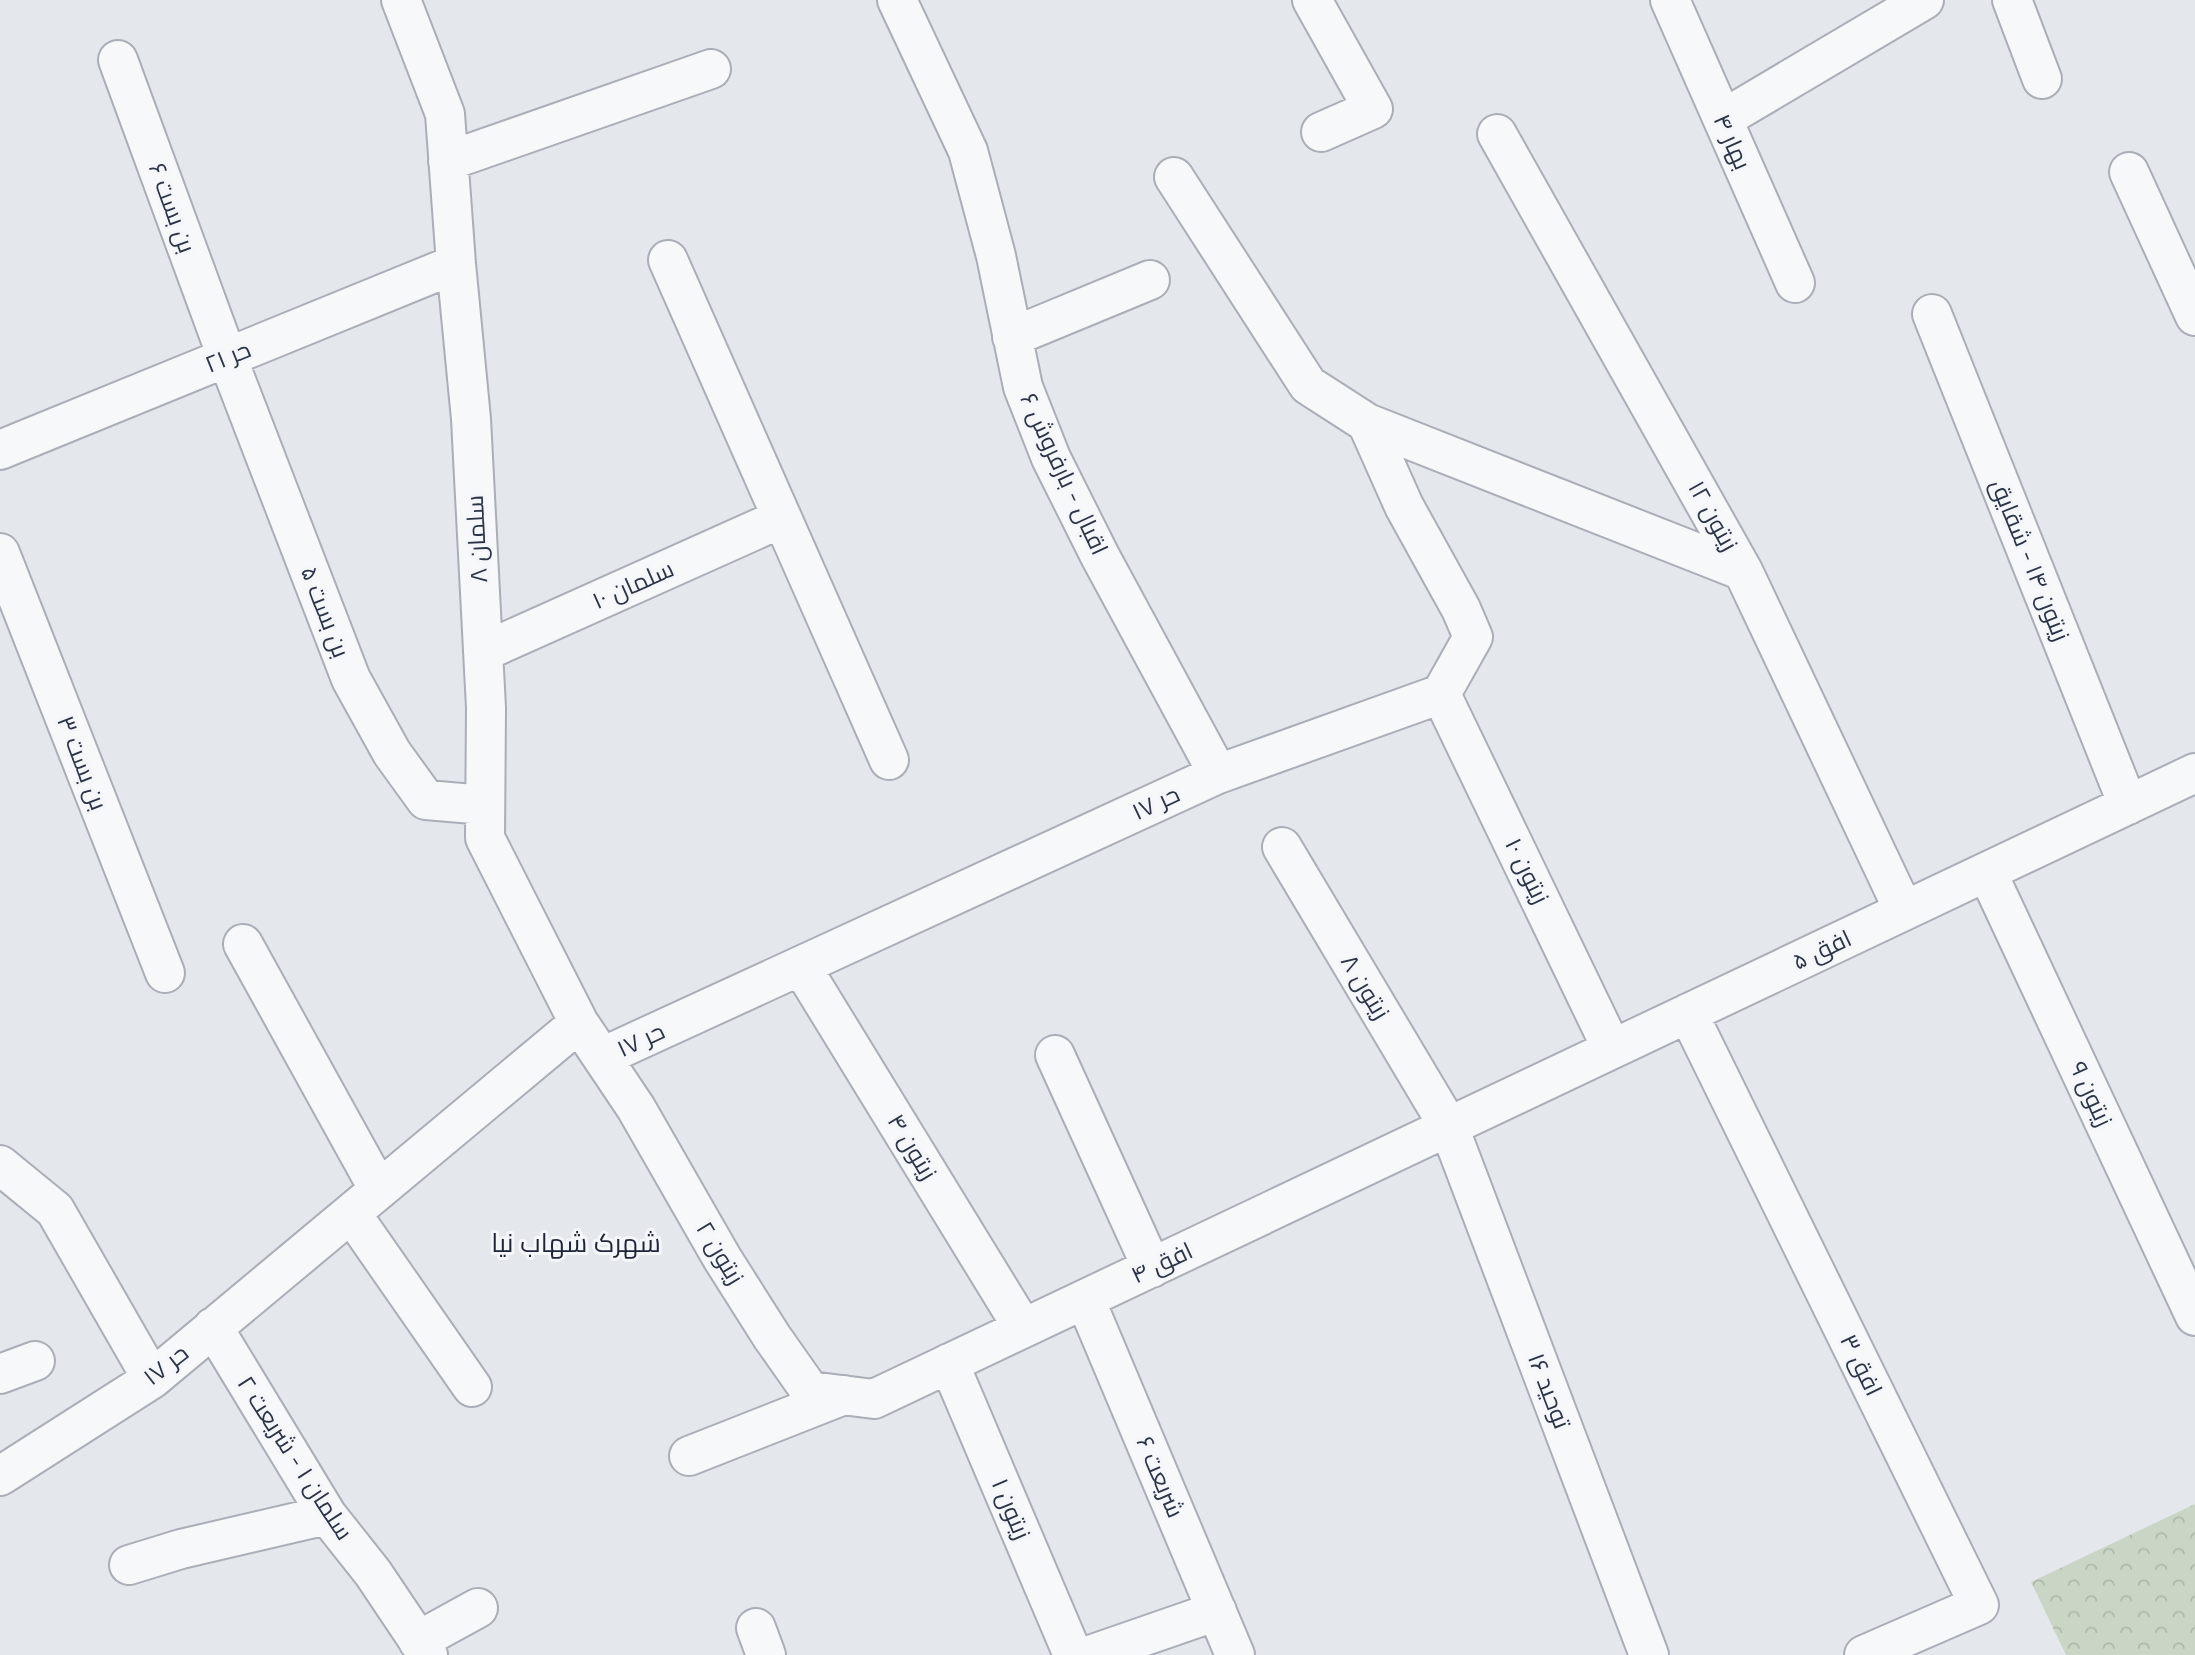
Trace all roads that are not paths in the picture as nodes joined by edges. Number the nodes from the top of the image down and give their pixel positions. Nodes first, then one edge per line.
1 (401, 0) edge
2 (897, 0) edge
3 (1671, 0) edge
4 (1924, 0) edge
5 (2012, 0) edge
6 (1322, 3) edge
7 (118, 60) dead end
8 (712, 69) dead end
9 (2042, 79) dead end
10 (1723, 119) junction
11 (1321, 132) dead end
12 (1497, 134) dead end
13 (448, 161) junction
14 (2129, 173) dead end
15 (1174, 177) dead end
16 (668, 260) dead end
17 (456, 264) junction
18 (1150, 280) dead end
19 (1795, 283) dead end
20 (1933, 314) dead end
21 (2195, 316) edge
22 (1012, 337) junction
23 (227, 357) junction
24 (1367, 423) junction
25 (0, 450) edge
26 (782, 518) junction
27 (0, 553) edge
28 (1743, 571) junction
29 (483, 652) junction
30 (1441, 694) junction
31 (889, 760) dead end
32 (2195, 773) edge
33 (1217, 774) junction
34 (485, 805) junction
35 (2127, 805) junction
36 (1282, 847) dead end
37 (1987, 872) junction
38 (1904, 911) junction
39 (243, 944) dead end
40 (802, 966) junction
41 (165, 973) dead end
42 (1688, 1013) junction
43 (579, 1023) junction
44 (1612, 1049) junction
45 (1055, 1055) dead end
46 (602, 1057) junction
47 (1449, 1127) junction
48 (0, 1165) edge
49 (365, 1201) junction
50 (1152, 1268) junction
51 (1085, 1299) junction
52 (2195, 1316) edge
53 (213, 1327) junction
54 (1023, 1328) junction
55 (949, 1363) junction
56 (152, 1379) junction
57 (472, 1387) dead end
58 (859, 1397) junction
59 (689, 1456) dead end
60 (0, 1476) edge
61 (327, 1515) junction
62 (129, 1565) dead end
63 (478, 1608) dead end
64 (1217, 1611) junction
65 (423, 1648) edge
66 (1073, 1655) edge
67 (1090, 1655) edge
68 (1235, 1655) edge
69 (1649, 1655) edge
70 (1864, 1655) edge

1 - 13 street, سلمان ۸
2 - 22 street, اقبال - بارفروش ۶
3 - 10 street, بهار ۴
4 - 10 street
5 - 9 street
6 - 11 street
7 - 23 street, بن بست ۶
8 - 13 street
10 - 19 street, بهار ۴
12 - 28 street, زیتون ۱۲
13 - 17 street, سلمان ۸
14 - 21 street
15 - 24 street
16 - 26 street
17 - 23 street, حر ۲۱
17 - 29 street, سلمان ۸
18 - 22 street
20 - 35 street, زیتون ۱۴ - شقایق
22 - 33 street, اقبال - بارفروش ۶
23 - 25 street, حر ۲۱
23 - 34 street, بن بست ۵
24 - 28 street
24 - 30 street
26 - 29 street, سلمان ۱۰
26 - 31 street
27 - 41 street, بن بست ۳
28 - 38 street, زیتون ۱۲
29 - 34 street, سلمان ۸
30 - 33 street, حر ۱۷
30 - 44 street, زیتون ۱۰
32 - 35 street, افق ۵
33 - 40 street, حر ۱۷
34 - 43 street, سلمان ۸
35 - 37 street, افق ۵
36 - 47 street, زیتون ۸
37 - 38 street, افق ۵
37 - 52 street, زیتون ۹
38 - 42 street, افق ۵
39 - 49 street
40 - 46 street, حر ۱۷
40 - 54 street, زیتون ۴
42 - 44 street, افق ۵
42 - 70 street, افق ۳
43 - 46 street, سلمان ۸
43 - 49 street, حر ۱۷
44 - 47 street, افق ۵
45 - 50 street
46 - 58 street, زیتون ۲
47 - 50 street, افق ۴
47 - 69 street, توحید ۱۶
48 - 56 street
49 - 53 street, حر ۱۷
49 - 57 street
50 - 51 street, افق ۴
51 - 54 street, افق ۴
51 - 64 street, شریعت ۶
53 - 56 street, حر ۱۷
53 - 61 street, سلمان ۱ - شریعت ۲
54 - 55 street, افق ۴
55 - 58 street, افق ۴
55 - 66 street, زیتون ۱
56 - 60 street, حر ۱۷
58 - 59 street, افق ۴
61 - 62 street
61 - 65 street, سلمان ۱ - شریعت ۲
63 - 65 street
64 - 67 street
64 - 68 street, شریعت ۶

